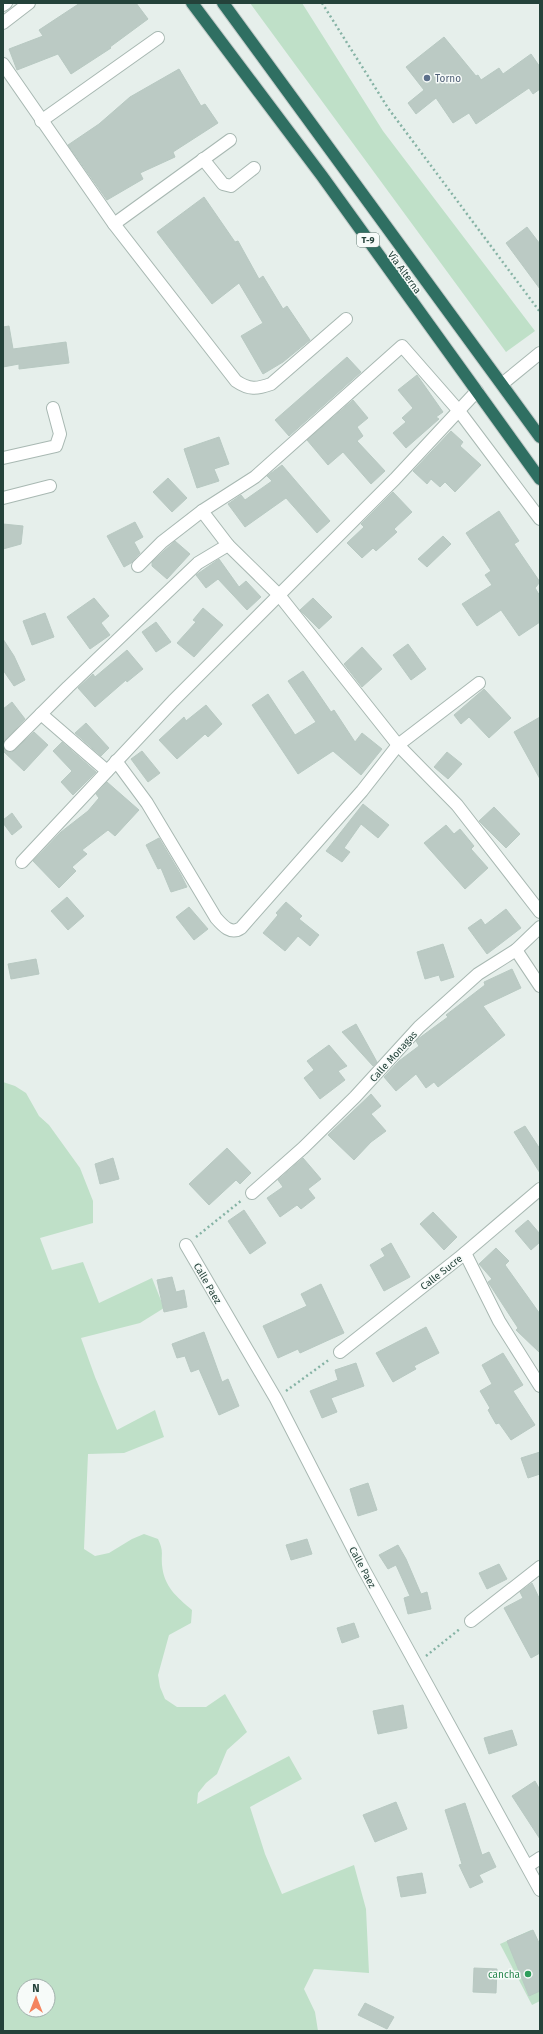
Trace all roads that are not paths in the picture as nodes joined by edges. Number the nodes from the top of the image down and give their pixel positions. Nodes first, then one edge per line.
1 (6, 3) edge
2 (29, 3) edge
3 (192, 3) edge
4 (223, 3) edge
5 (3, 5) edge
6 (3, 24) edge
7 (158, 38) dead end
8 (3, 64) edge
9 (41, 121) junction
10 (230, 140) dead end
11 (203, 160) junction
12 (254, 168) dead end
13 (114, 224) junction
14 (346, 319) dead end
15 (540, 353) edge
16 (502, 384) junction
17 (477, 391) junction
18 (53, 408) dead end
19 (458, 411) junction
20 (540, 437) edge
21 (3, 458) edge
22 (540, 479) edge
23 (50, 486) dead end
24 (3, 498) edge
25 (202, 511) junction
26 (540, 519) edge
27 (228, 545) junction
28 (138, 566) dead end
29 (279, 594) junction
30 (479, 683) dead end
31 (41, 714) junction
32 (10, 745) dead end
33 (398, 745) junction
34 (116, 761) junction
35 (107, 771) junction
36 (22, 862) dead end
37 (540, 912) edge
38 (540, 927) edge
39 (516, 950) junction
40 (540, 986) edge
41 (540, 1190) edge
42 (252, 1193) road end
43 (186, 1245) road end
44 (465, 1253) junction
45 (340, 1352) road end
46 (540, 1386) edge
47 (540, 1567) edge
48 (471, 1620) road end
49 (540, 1858) edge
50 (528, 1866) junction
51 (540, 1890) edge

1 - 5 street
2 - 6 street
3 - 17 highway, Vía Alterna / T-9
4 - 16 highway, Vía Alterna / T-9
7 - 9 street
8 - 9 street
9 - 13 street
10 - 11 street
11 - 12 street
11 - 13 street
13 - 14 street
15 - 16 street
16 - 20 highway, Vía Alterna / T-9
17 - 19 street
17 - 22 highway, Vía Alterna / T-9
18 - 21 street
19 - 25 street
19 - 26 street
19 - 29 street
23 - 24 street
25 - 27 street
25 - 28 street
27 - 29 street
27 - 31 street
29 - 33 street
29 - 34 street
30 - 33 street
31 - 32 street
31 - 35 street
33 - 34 street
33 - 37 street
34 - 35 street
35 - 36 street
38 - 39 street, Calle Monagas
39 - 40 street
39 - 42 street, Calle Monagas
41 - 44 street, Calle Sucre
43 - 50 street, Calle Paez
44 - 45 street, Calle Sucre
44 - 46 street
47 - 48 street
49 - 50 street
50 - 51 street, Calle Paez

